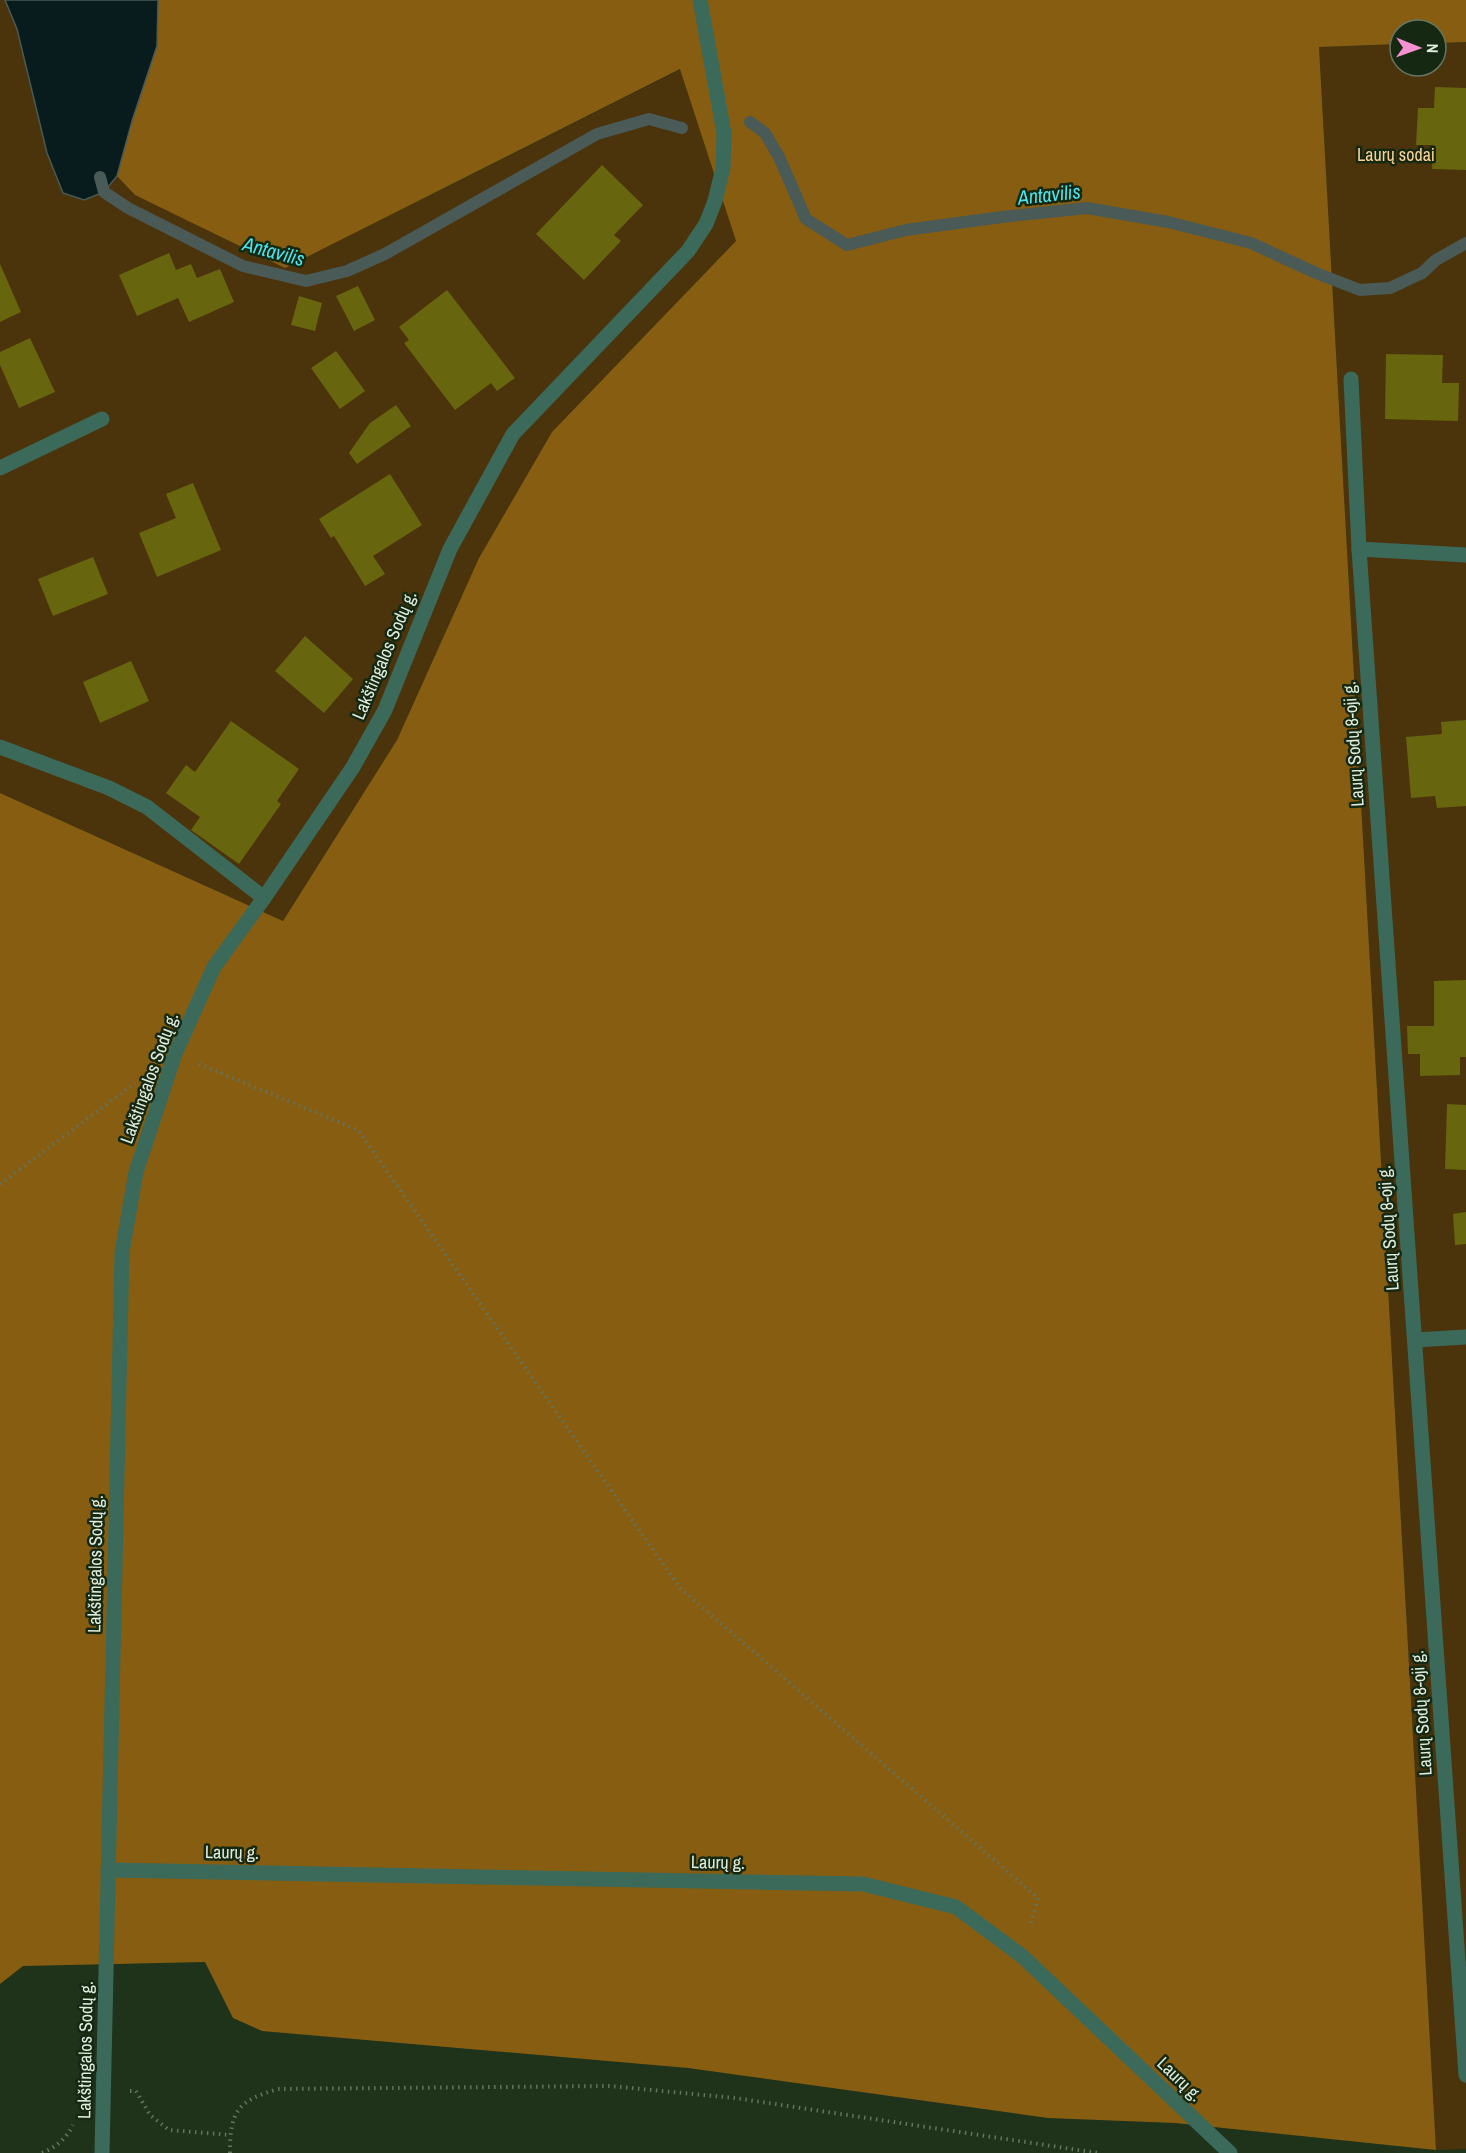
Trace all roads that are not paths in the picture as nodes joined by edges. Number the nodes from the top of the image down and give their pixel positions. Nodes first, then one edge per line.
1 (700, 0) edge
2 (1351, 379) dead end
3 (102, 419) dead end
4 (0, 468) edge
5 (1359, 549) junction
6 (1466, 555) edge
7 (0, 747) edge
8 (264, 898) junction
9 (1466, 1337) edge
10 (1415, 1340) junction
11 (108, 1870) junction
12 (1466, 2075) edge
13 (102, 2153) edge
14 (1230, 2153) edge

1 - 8 street, Lakštingalos Sodų g.
2 - 5 street, Laurų Sodų 8-oji g.
3 - 4 street
5 - 6 street
5 - 10 street, Laurų Sodų 8-oji g.
7 - 8 street
8 - 11 street, Lakštingalos Sodų g.
9 - 10 street
10 - 12 street, Laurų Sodų 8-oji g.
11 - 13 street, Lakštingalos Sodų g.
11 - 14 street, Laurų g.

